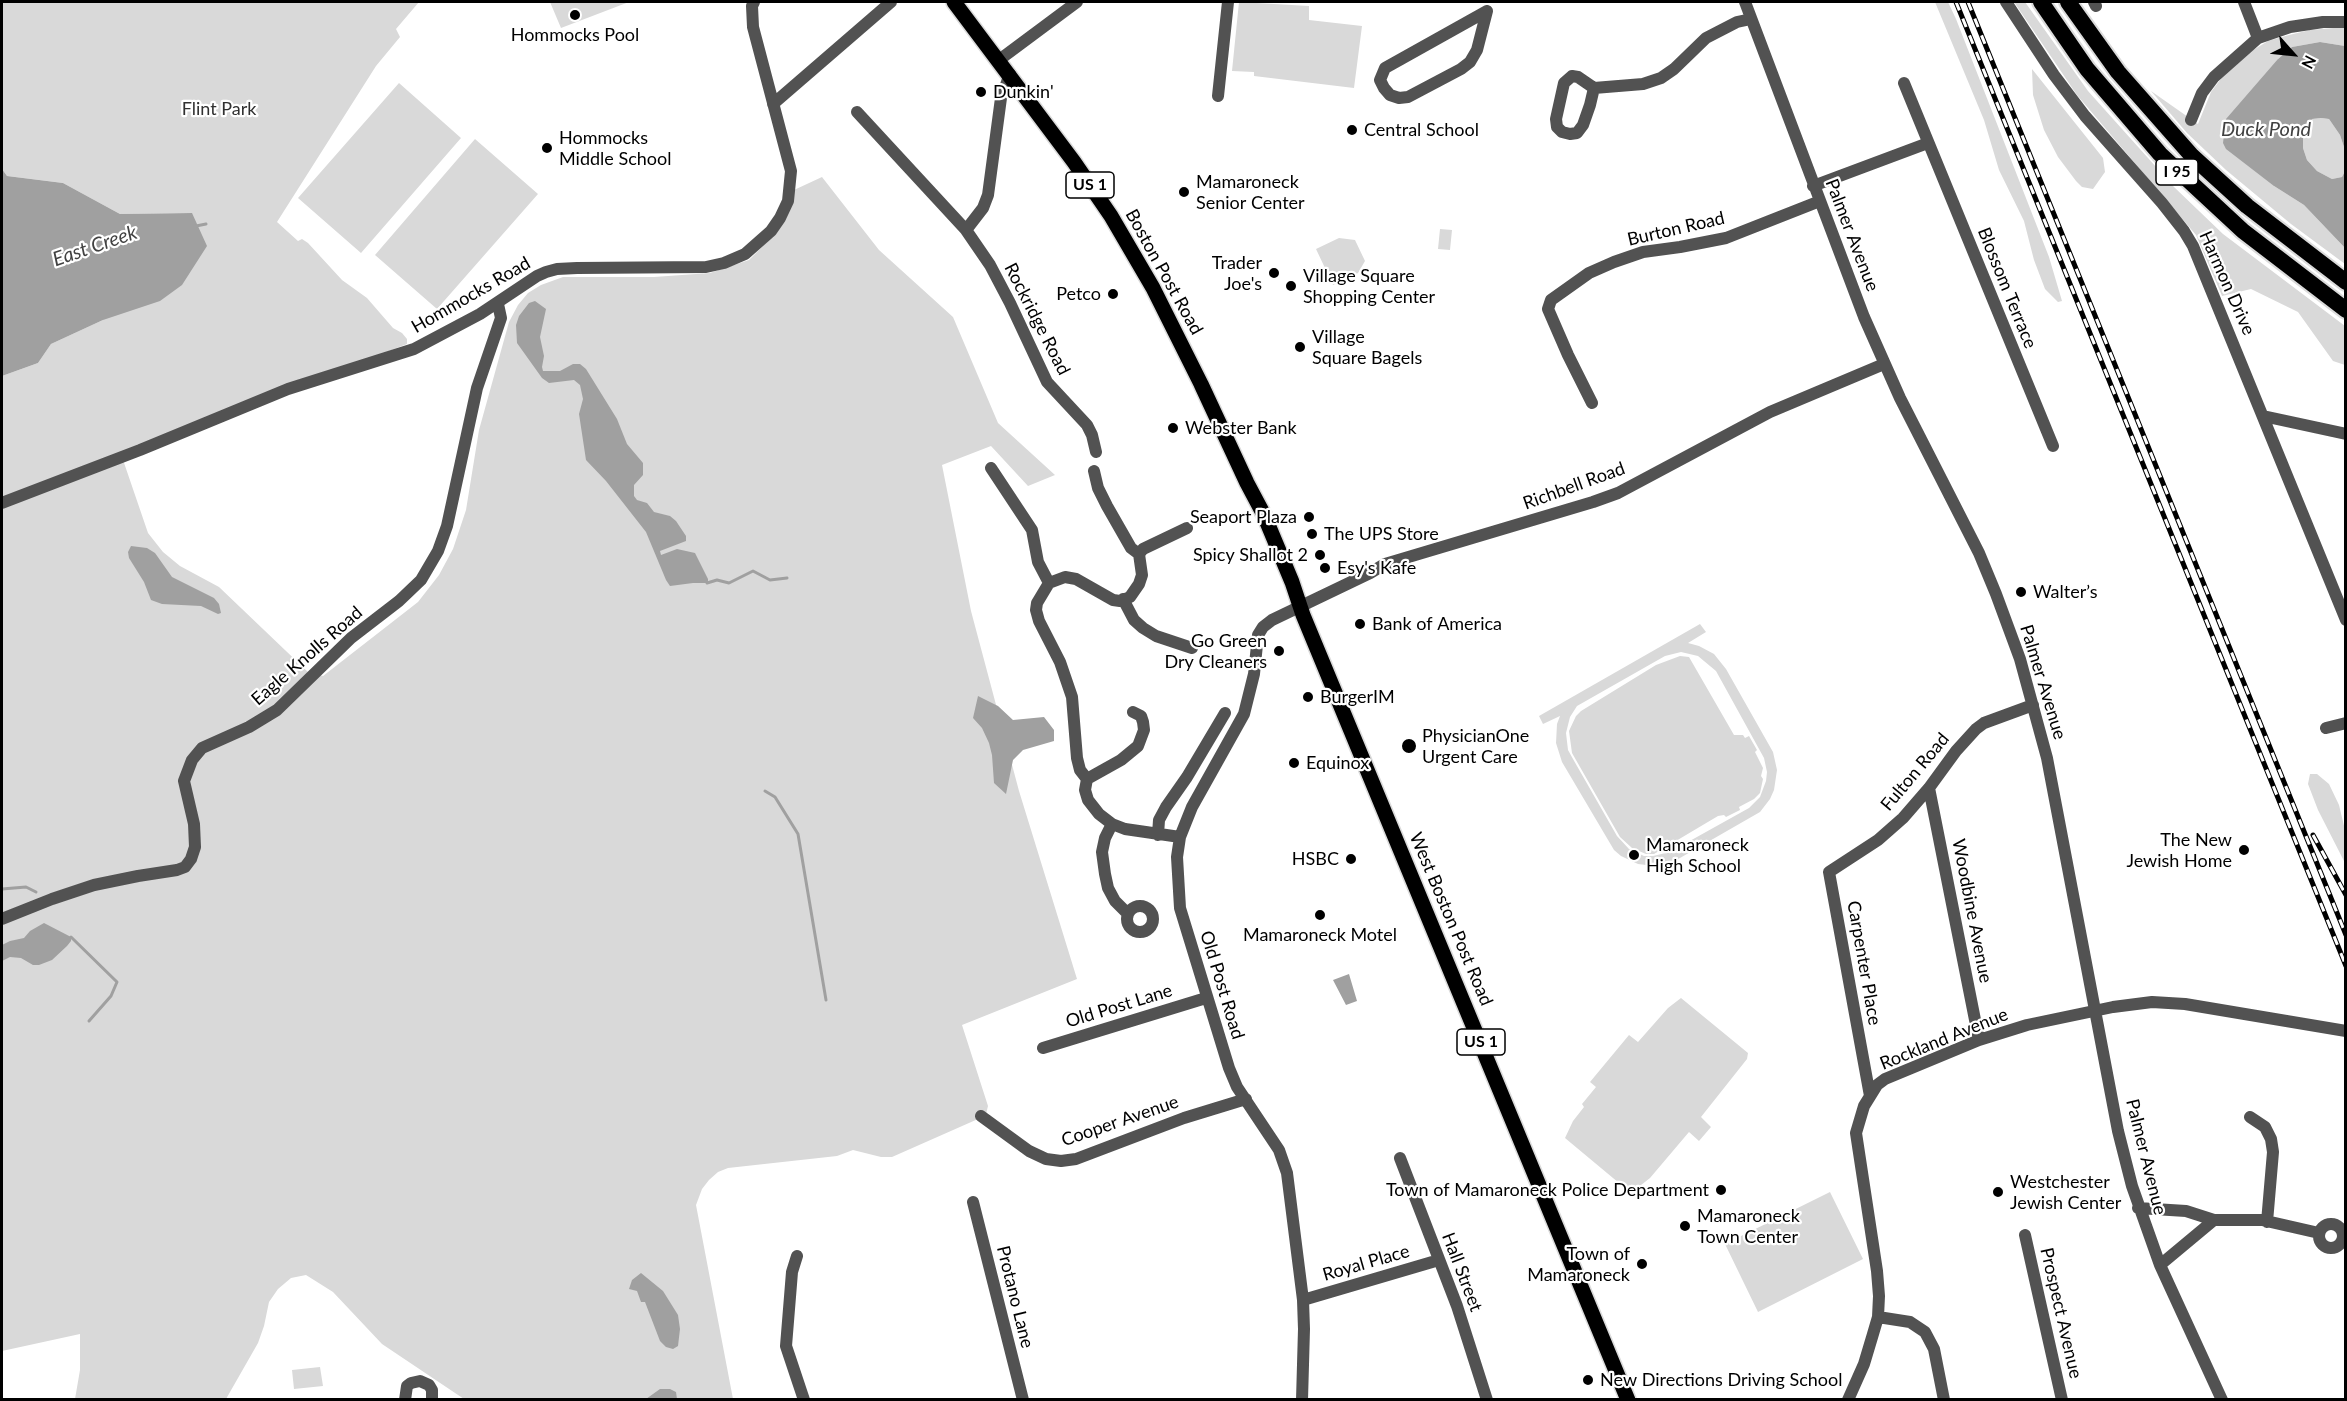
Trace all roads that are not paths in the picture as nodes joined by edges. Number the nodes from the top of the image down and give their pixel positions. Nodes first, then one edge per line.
1 (754, 2) edge
2 (891, 2) edge
3 (954, 2) edge
4 (1077, 2) edge
5 (1228, 2) edge
6 (1745, 2) edge
7 (2006, 2) edge
8 (2042, 2) edge
9 (2068, 2) edge
10 (2244, 2) edge
11 (1490, 6) edge
12 (1751, 19) junction
13 (2346, 22) edge
14 (2258, 38) junction
15 (999, 60) junction
16 (1010, 74) junction
17 (1904, 83) dead end
18 (1594, 88) junction
19 (1218, 96) dead end
20 (772, 104) junction
21 (857, 112) dead end
22 (2191, 120) dead end
23 (1928, 143) junction
24 (1814, 186) junction
25 (1820, 201) junction
26 (966, 230) junction
27 (2346, 282) edge
28 (498, 304) junction
29 (2346, 310) edge
30 (1884, 364) junction
31 (1592, 403) dead end
32 (2263, 416) junction
33 (2346, 434) edge
34 (2053, 446) dead end
35 (1096, 452) dead end
36 (991, 468) dead end
37 (1094, 471) dead end
38 (1250, 488) joint
39 (2, 503) edge
40 (1188, 528) dead end
41 (1139, 554) junction
42 (1049, 583) junction
43 (1123, 599) junction
44 (1300, 605) junction
45 (2346, 620) edge
46 (1192, 648) dead end
47 (2033, 705) junction
48 (1133, 712) dead end
49 (1225, 713) dead end
50 (2346, 723) edge
51 (2326, 729) dead end
52 (1087, 779) junction
53 (1929, 788) junction
54 (1112, 824) junction
55 (1158, 835) junction
56 (1180, 837) junction
57 (1829, 872) joint
58 (1128, 915) dead end
59 (2, 919) edge
60 (1206, 998) junction
61 (2096, 1010) junction
62 (2346, 1031) edge
63 (1979, 1040) junction
64 (1043, 1048) dead end
65 (1870, 1096) junction
66 (1246, 1099) junction
67 (981, 1116) dead end
68 (2250, 1118) dead end
69 (1400, 1158) dead end
70 (973, 1202) dead end
71 (2138, 1208) junction
72 (2214, 1220) junction
73 (2267, 1221) junction
74 (2319, 1233) junction
75 (2025, 1235) dead end
76 (2344, 1236) edge
77 (797, 1256) dead end
78 (1439, 1260) junction
79 (2160, 1265) junction
80 (1303, 1300) junction
81 (1878, 1317) junction
82 (405, 1400) edge
83 (432, 1400) edge
84 (804, 1400) edge
85 (1023, 1400) edge
86 (1302, 1400) edge
87 (1487, 1400) edge
88 (1628, 1400) edge
89 (1848, 1400) edge
90 (1944, 1400) edge
91 (2062, 1400) edge
92 (2222, 1400) edge

1 - 20 street, Hommocks Road
2 - 20 street
3 - 15 main road, Boston Post Road / US 1
4 - 15 street
5 - 19 street
6 - 12 street, Palmer Avenue
7 - 32 street, Harmon Drive
8 - 29 highway, I 95
9 - 27 highway, I 95
10 - 14 street
11 - 11 street
12 - 18 street
12 - 24 street, Palmer Avenue
13 - 14 street
14 - 22 street
15 - 16 main road, Boston Post Road / US 1
16 - 26 street
16 - 38 main road, Boston Post Road / US 1
17 - 23 street, Blossom Terrace
18 - 18 street
20 - 28 street, Hommocks Road
21 - 26 street, Rockridge Road
23 - 24 street
23 - 34 street, Blossom Terrace
24 - 25 street, Palmer Avenue
25 - 30 street, Palmer Avenue
25 - 31 street, Burton Road
26 - 35 street, Rockridge Road
28 - 39 street, Hommocks Road
28 - 59 street, Eagle Knolls Road
30 - 44 street, Richbell Road
30 - 47 street, Palmer Avenue
32 - 33 street
32 - 45 street, Harmon Drive
36 - 42 street
37 - 41 street
38 - 44 main road, West Boston Post Road / US 1
40 - 41 street
41 - 43 street
42 - 43 street
42 - 52 street
43 - 46 street
44 - 56 street, Old Post Road
44 - 88 main road, West Boston Post Road / US 1
47 - 53 street, Fulton Road
47 - 61 street, Palmer Avenue
48 - 52 street
49 - 55 street
50 - 51 street
52 - 54 street
53 - 57 street, Fulton Road
53 - 63 street, Woodbine Avenue
54 - 55 street
54 - 58 street
55 - 56 street
56 - 60 street, Old Post Road
57 - 65 street, Carpenter Place
60 - 64 street, Old Post Lane
60 - 66 street, Old Post Road
61 - 62 street, Rockland Avenue
61 - 63 street, Rockland Avenue
61 - 71 street, Palmer Avenue
63 - 65 street, Rockland Avenue
65 - 81 street, Rockland Avenue
66 - 67 street, Cooper Avenue
66 - 80 street, Old Post Road
68 - 73 street
69 - 78 street, Hall Street
70 - 85 street, Protano Lane
71 - 72 street
71 - 79 street, Palmer Avenue
72 - 73 street
72 - 79 street
73 - 74 street
74 - 76 street
74 - 76 street
75 - 91 street, Prospect Avenue
77 - 84 street
78 - 80 street, Royal Place
78 - 87 street, Hall Street
79 - 92 street, Palmer Avenue
80 - 86 street, Old Post Road
81 - 89 street, Rockland Avenue
81 - 90 street
82 - 83 street

